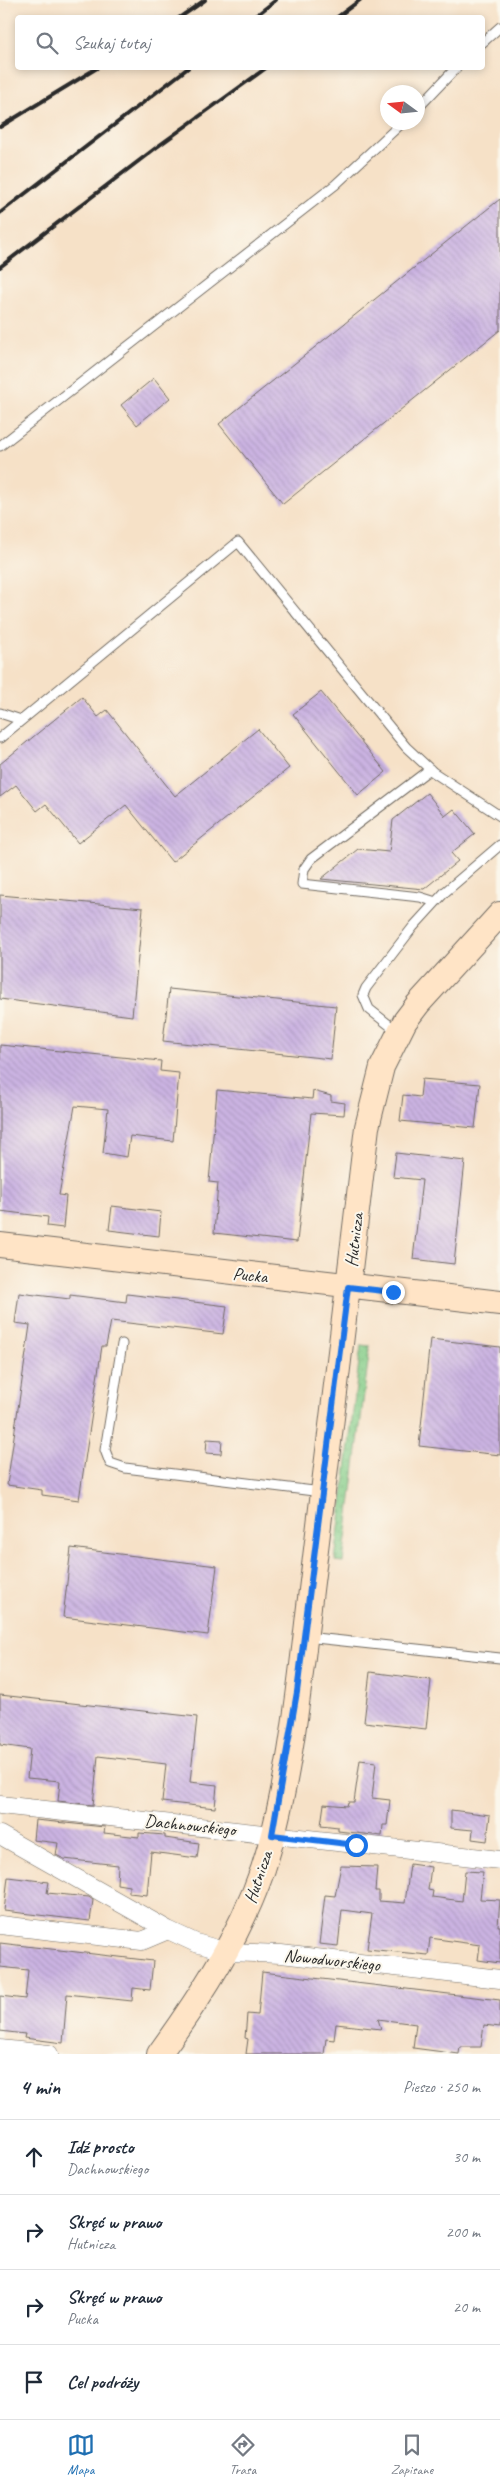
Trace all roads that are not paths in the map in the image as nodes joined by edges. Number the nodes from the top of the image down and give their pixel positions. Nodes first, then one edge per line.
1 (500, 28) edge
2 (485, 40) edge
3 (454, 70) edge
4 (425, 101) edge
5 (394, 130) edge
6 (0, 446) edge
7 (0, 713) edge
8 (21, 720) junction
9 (0, 738) edge
10 (430, 769) junction
11 (500, 816) edge
12 (500, 846) edge
13 (436, 902) junction
14 (500, 914) edge
15 (398, 1032) junction
16 (0, 1245) edge
17 (348, 1287) junction
18 (500, 1303) edge
19 (122, 1344) dead end
20 (323, 1492) junction
21 (305, 1637) junction
22 (500, 1658) edge
23 (0, 1805) edge
24 (272, 1835) junction
25 (0, 1836) edge
26 (500, 1860) edge
27 (0, 1926) edge
28 (168, 1930) junction
29 (227, 1952) junction
30 (500, 1979) edge
31 (0, 2050) edge
32 (49, 2054) edge
33 (159, 2054) edge

1 - 2 lane
3 - 4 lane
5 - 6 lane
7 - 8 lane
8 - 9 lane
8 - 10 lane
10 - 11 lane
10 - 13 lane
12 - 13 lane
13 - 15 lane
14 - 15 main road, Hutnicza
15 - 17 main road, Hutnicza
16 - 17 main road, Pucka
17 - 18 main road, Pucka
17 - 20 main road, Hutnicza
19 - 20 lane
20 - 21 main road, Hutnicza
21 - 22 lane
21 - 24 main road, Hutnicza
23 - 24 street, Dachnowskiego
24 - 26 street, Dachnowskiego
24 - 29 main road, Hutnicza
25 - 28 street, Nowodworskiego
27 - 28 street
28 - 29 street, Nowodworskiego
29 - 30 street, Nowodworskiego
29 - 33 main road, Hutnicza
31 - 32 street

